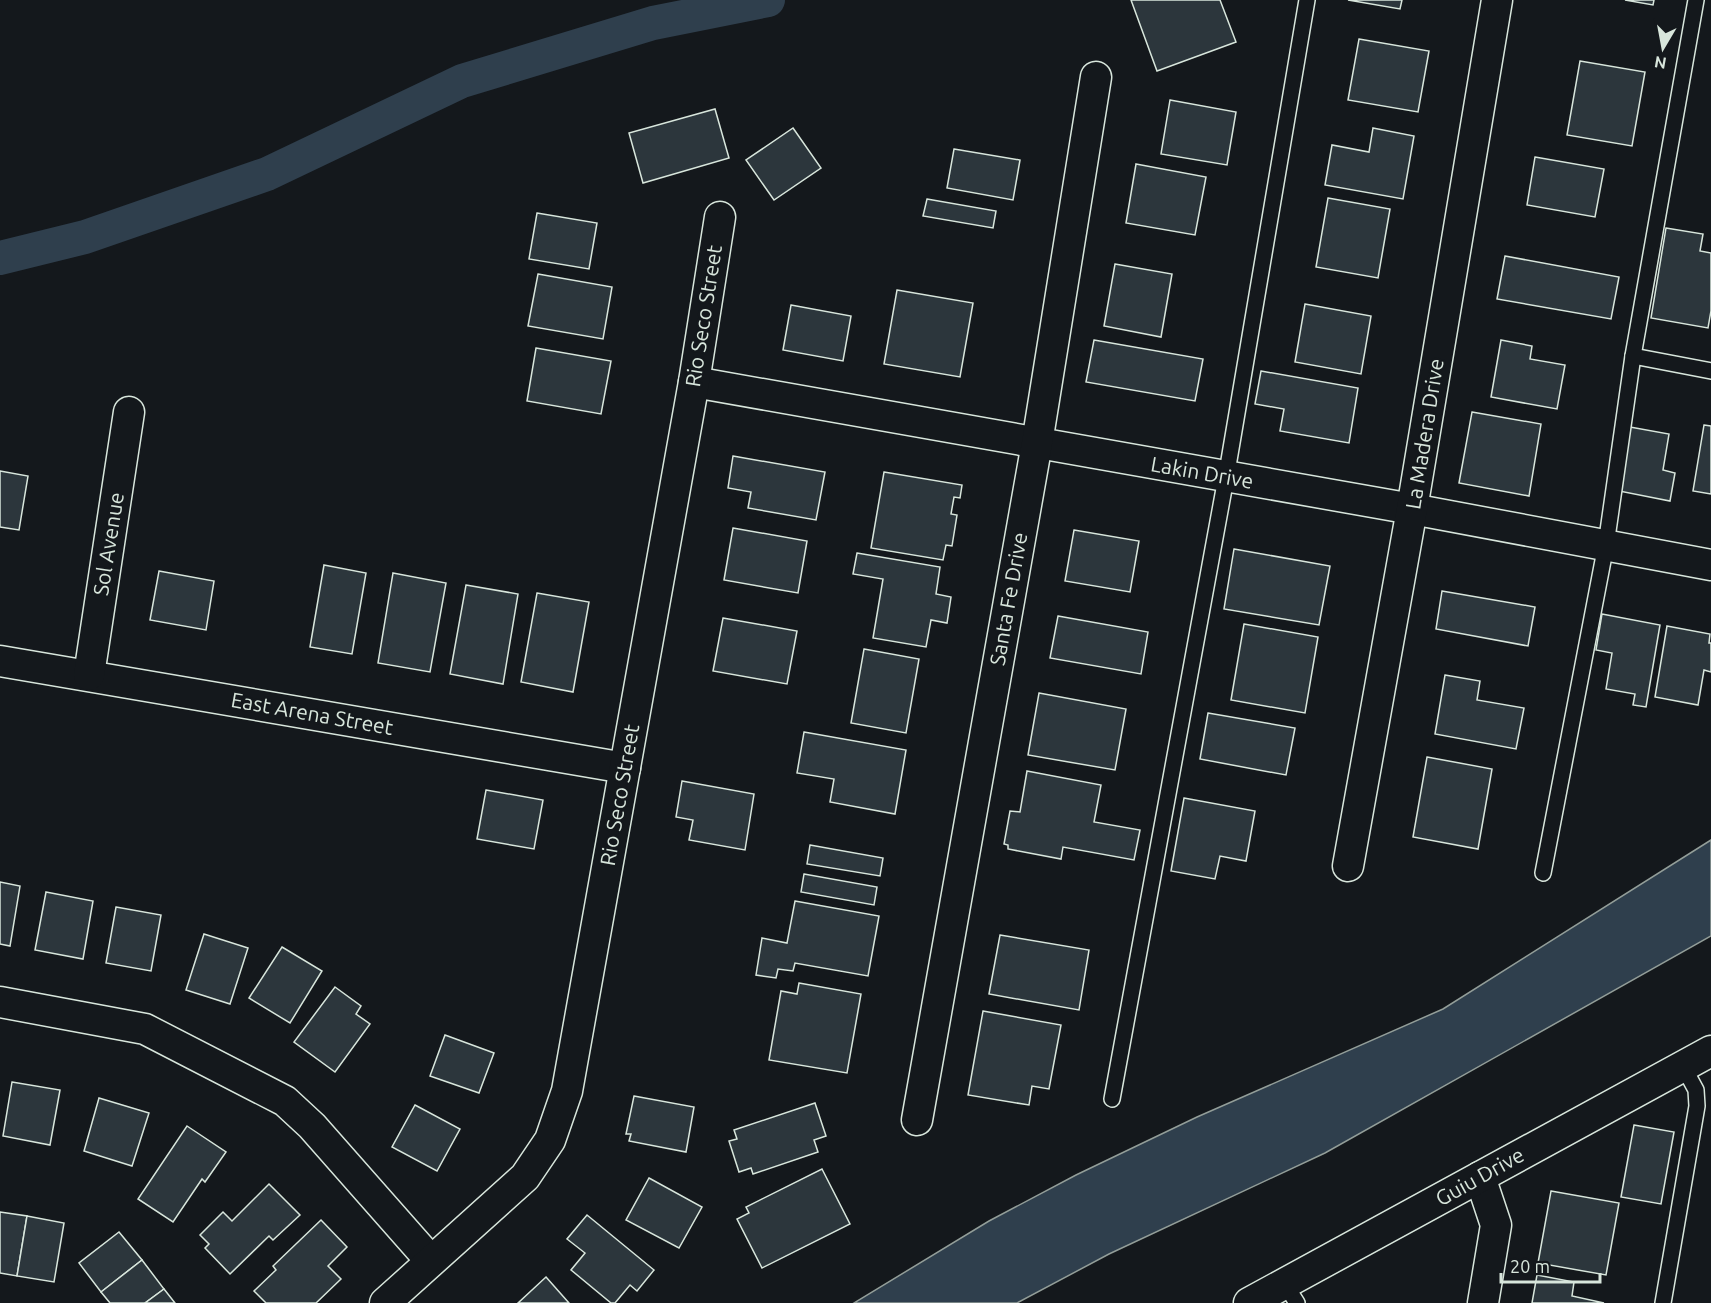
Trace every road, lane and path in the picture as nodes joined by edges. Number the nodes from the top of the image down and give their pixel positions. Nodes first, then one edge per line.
1 (1307, 0) edge
2 (1497, 0) edge
3 (1696, 0) edge
4 (1096, 77) dead end
5 (720, 217) dead end
6 (1634, 356) junction
7 (1711, 371) edge
8 (694, 382) junction
9 (129, 412) dead end
10 (1037, 443) junction
11 (1226, 478) junction
12 (1412, 509) junction
13 (1606, 545) junction
14 (1711, 565) edge
15 (0, 661) edge
16 (88, 675) junction
17 (625, 768) junction
18 (1348, 866) dead end
19 (1543, 873) dead end
20 (0, 1002) edge
21 (1711, 1051) edge
22 (1683, 1066) junction
23 (1112, 1099) dead end
24 (917, 1120) dead end
25 (1480, 1177) junction
26 (431, 1262) junction
27 (1291, 1293) edge
28 (385, 1303) edge
29 (1249, 1303) edge
30 (1483, 1303) edge
31 (1663, 1303) edge

1 - 11 lane
2 - 12 street, La Madera Drive
3 - 6 lane
4 - 10 street, Santa Fe Drive
5 - 8 street, Rio Seco Street
6 - 7 lane
6 - 13 lane
8 - 10 street, Lakin Drive
8 - 17 street, Rio Seco Street
9 - 16 street, Sol Avenue
10 - 11 street, Lakin Drive
10 - 24 street, Santa Fe Drive
11 - 12 street, Lakin Drive
11 - 23 lane
12 - 13 street, Lakin Drive
12 - 18 street, La Madera Drive
13 - 14 street, Lakin Drive
13 - 19 lane
15 - 16 street, East Arena Street
16 - 17 street, East Arena Street
17 - 26 street, Rio Seco Street
20 - 26 street
21 - 22 street, Guiu Drive
22 - 25 street, Guiu Drive
22 - 31 lane
25 - 27 street, Guiu Drive
25 - 30 street
26 - 28 street, Rio Seco Street
27 - 29 street, Guiu Drive

